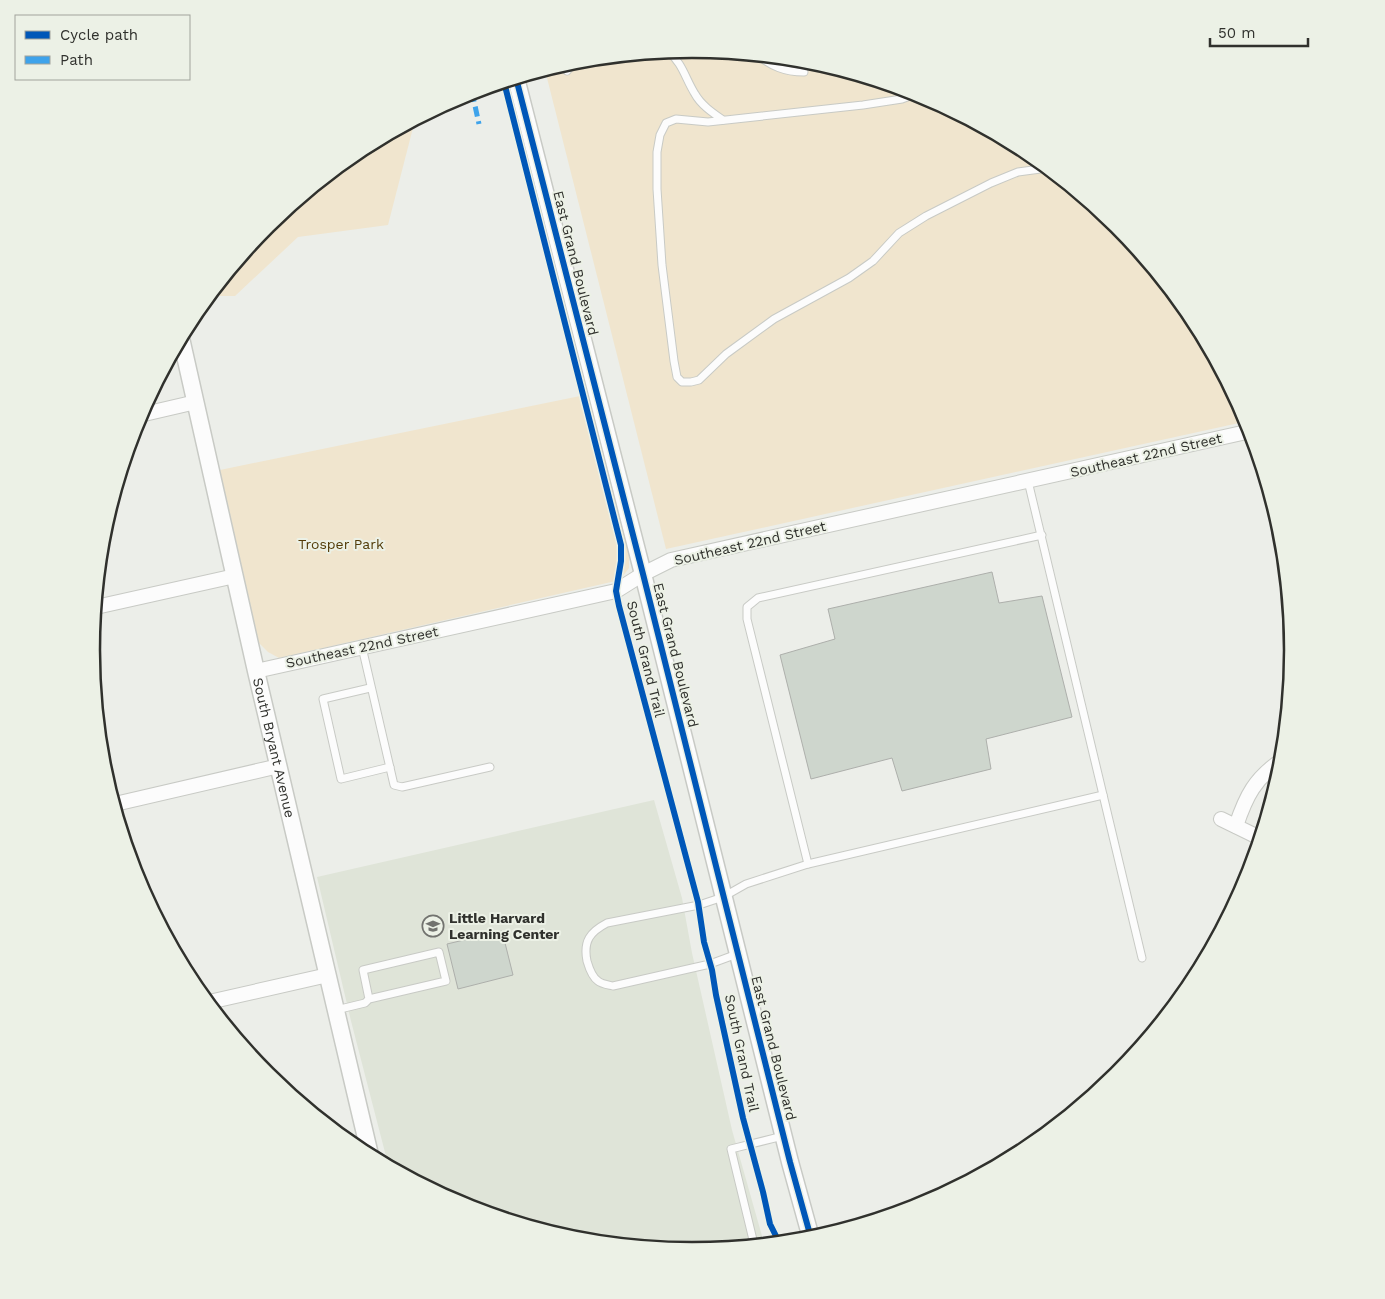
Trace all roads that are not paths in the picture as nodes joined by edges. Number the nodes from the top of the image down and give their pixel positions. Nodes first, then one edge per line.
1 (675, 58) edge
2 (767, 63) edge
3 (804, 72) dead end
4 (518, 84) edge
5 (905, 98) edge
6 (723, 120) junction
7 (1038, 169) edge
8 (183, 348) edge
9 (196, 402) junction
10 (151, 412) edge
11 (1243, 433) edge
12 (1028, 481) junction
13 (1042, 536) junction
14 (643, 574) junction
15 (235, 576) junction
16 (103, 606) edge
17 (362, 647) junction
18 (256, 671) junction
19 (370, 688) junction
20 (279, 766) junction
21 (490, 767) dead end
22 (390, 768) junction
23 (1272, 768) edge
24 (1104, 795) junction
25 (121, 803) edge
26 (1221, 820) dead end
27 (1236, 826) junction
28 (1254, 835) edge
29 (808, 864) junction
30 (724, 897) junction
31 (738, 954) junction
32 (1142, 958) dead end
33 (328, 975) junction
34 (369, 999) junction
35 (216, 1000) edge
36 (336, 1010) junction
37 (783, 1136) junction
38 (367, 1144) edge
39 (809, 1230) edge
40 (752, 1238) edge

1 - 6 lane
2 - 3 lane
4 - 14 street, East Grand Boulevard
5 - 6 lane
6 - 7 lane
8 - 9 street, South Bryant Avenue
9 - 10 street
9 - 15 street, South Bryant Avenue
11 - 12 street, Southeast 22nd Street
12 - 13 lane
12 - 14 street, Southeast 22nd Street
13 - 24 lane
13 - 29 lane
14 - 17 street, Southeast 22nd Street
14 - 30 street, East Grand Boulevard
15 - 16 street
15 - 18 street, South Bryant Avenue
17 - 18 street, Southeast 22nd Street
17 - 19 lane
18 - 20 street, South Bryant Avenue
19 - 22 lane
19 - 22 lane
20 - 25 street
20 - 33 street, South Bryant Avenue
21 - 22 lane
23 - 27 street
24 - 29 lane
24 - 32 lane
26 - 27 street
27 - 28 street
29 - 30 lane
30 - 31 street, East Grand Boulevard
30 - 31 lane
31 - 37 street, East Grand Boulevard
33 - 35 street
33 - 36 street, South Bryant Avenue
34 - 34 lane
34 - 36 lane
36 - 38 street, South Bryant Avenue
37 - 39 street, East Grand Boulevard
37 - 40 lane

